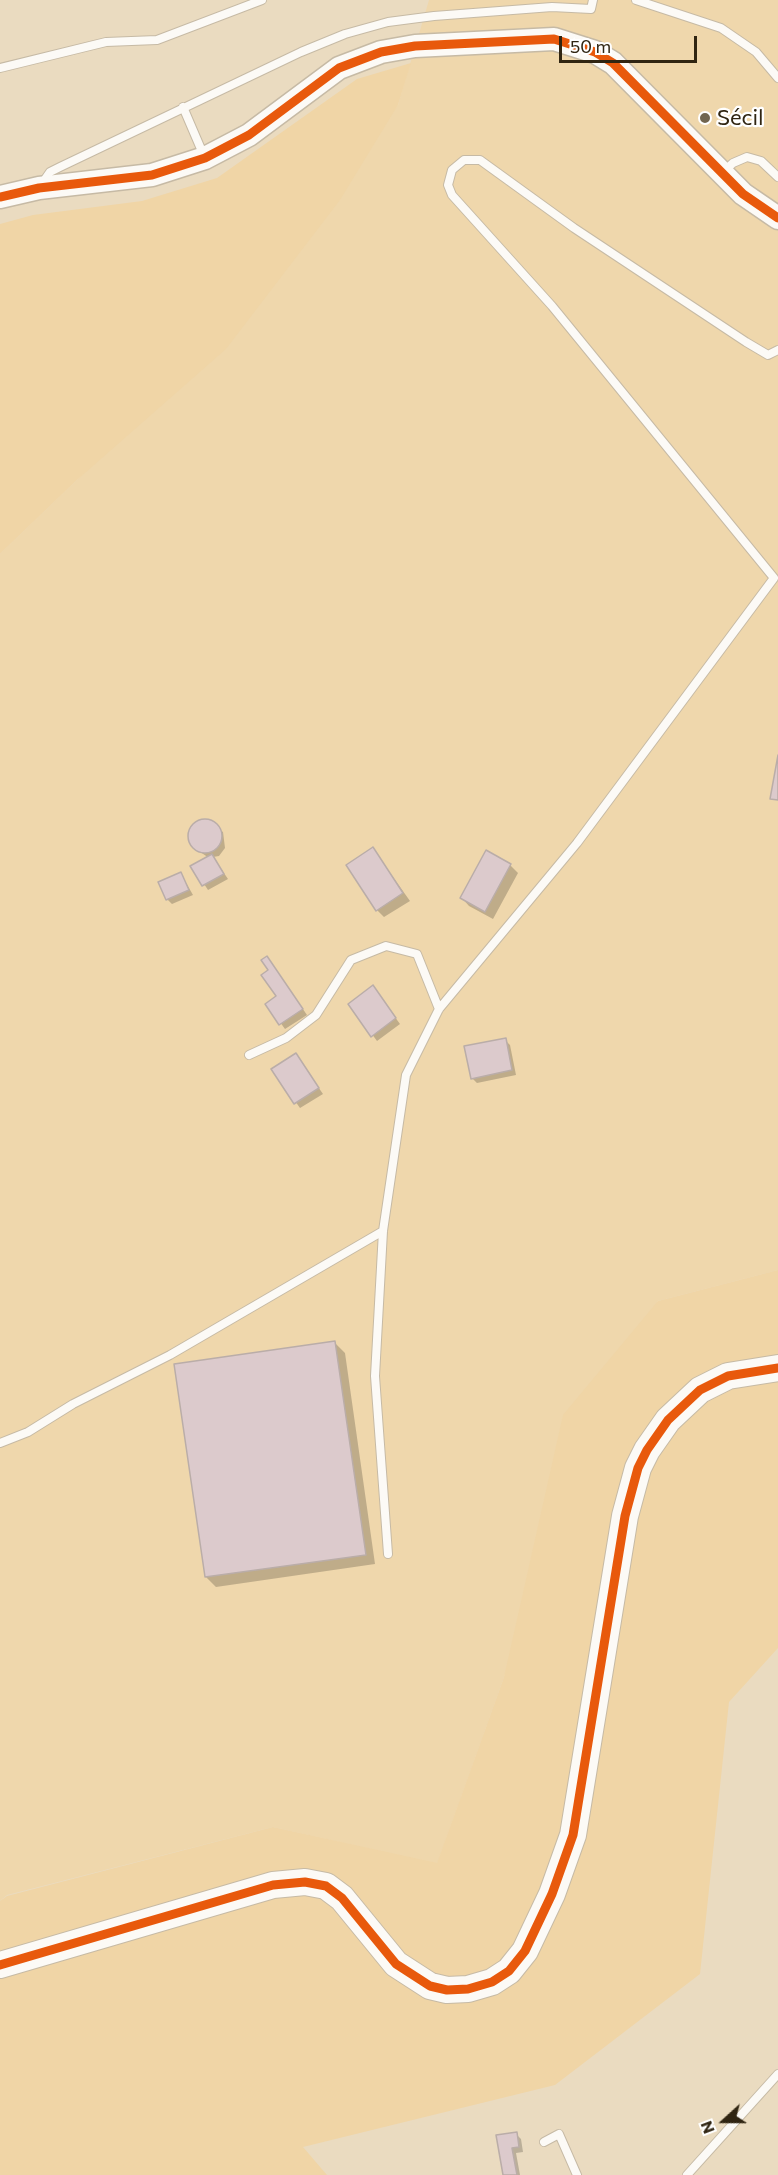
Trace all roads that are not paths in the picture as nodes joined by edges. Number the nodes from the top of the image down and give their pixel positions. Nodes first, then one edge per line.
1 (261, 0) edge
2 (592, 0) edge
3 (636, 0) edge
4 (0, 68) edge
5 (778, 78) edge
6 (183, 107) junction
7 (205, 158) junction
8 (722, 174) junction
9 (778, 177) edge
10 (39, 188) junction
11 (0, 197) edge
12 (778, 218) edge
13 (778, 350) edge
14 (768, 355) junction
15 (778, 361) edge
16 (776, 578) edge
17 (439, 1009) junction
18 (249, 1055) dead end
19 (383, 1231) junction
20 (778, 1368) edge
21 (0, 1443) edge
22 (388, 1554) dead end
23 (0, 1965) edge
24 (778, 2074) edge
25 (544, 2142) dead end
26 (577, 2175) edge
27 (687, 2175) edge

1 - 4 lane
2 - 6 lane
3 - 5 lane
6 - 7 lane
6 - 10 lane
7 - 8 main road
7 - 10 main road
8 - 9 lane
8 - 12 main road
10 - 11 main road
13 - 14 lane
14 - 15 lane
14 - 16 lane
16 - 17 lane
17 - 18 lane
17 - 19 lane
19 - 21 lane
19 - 22 lane
20 - 23 main road
24 - 27 lane
25 - 26 lane

